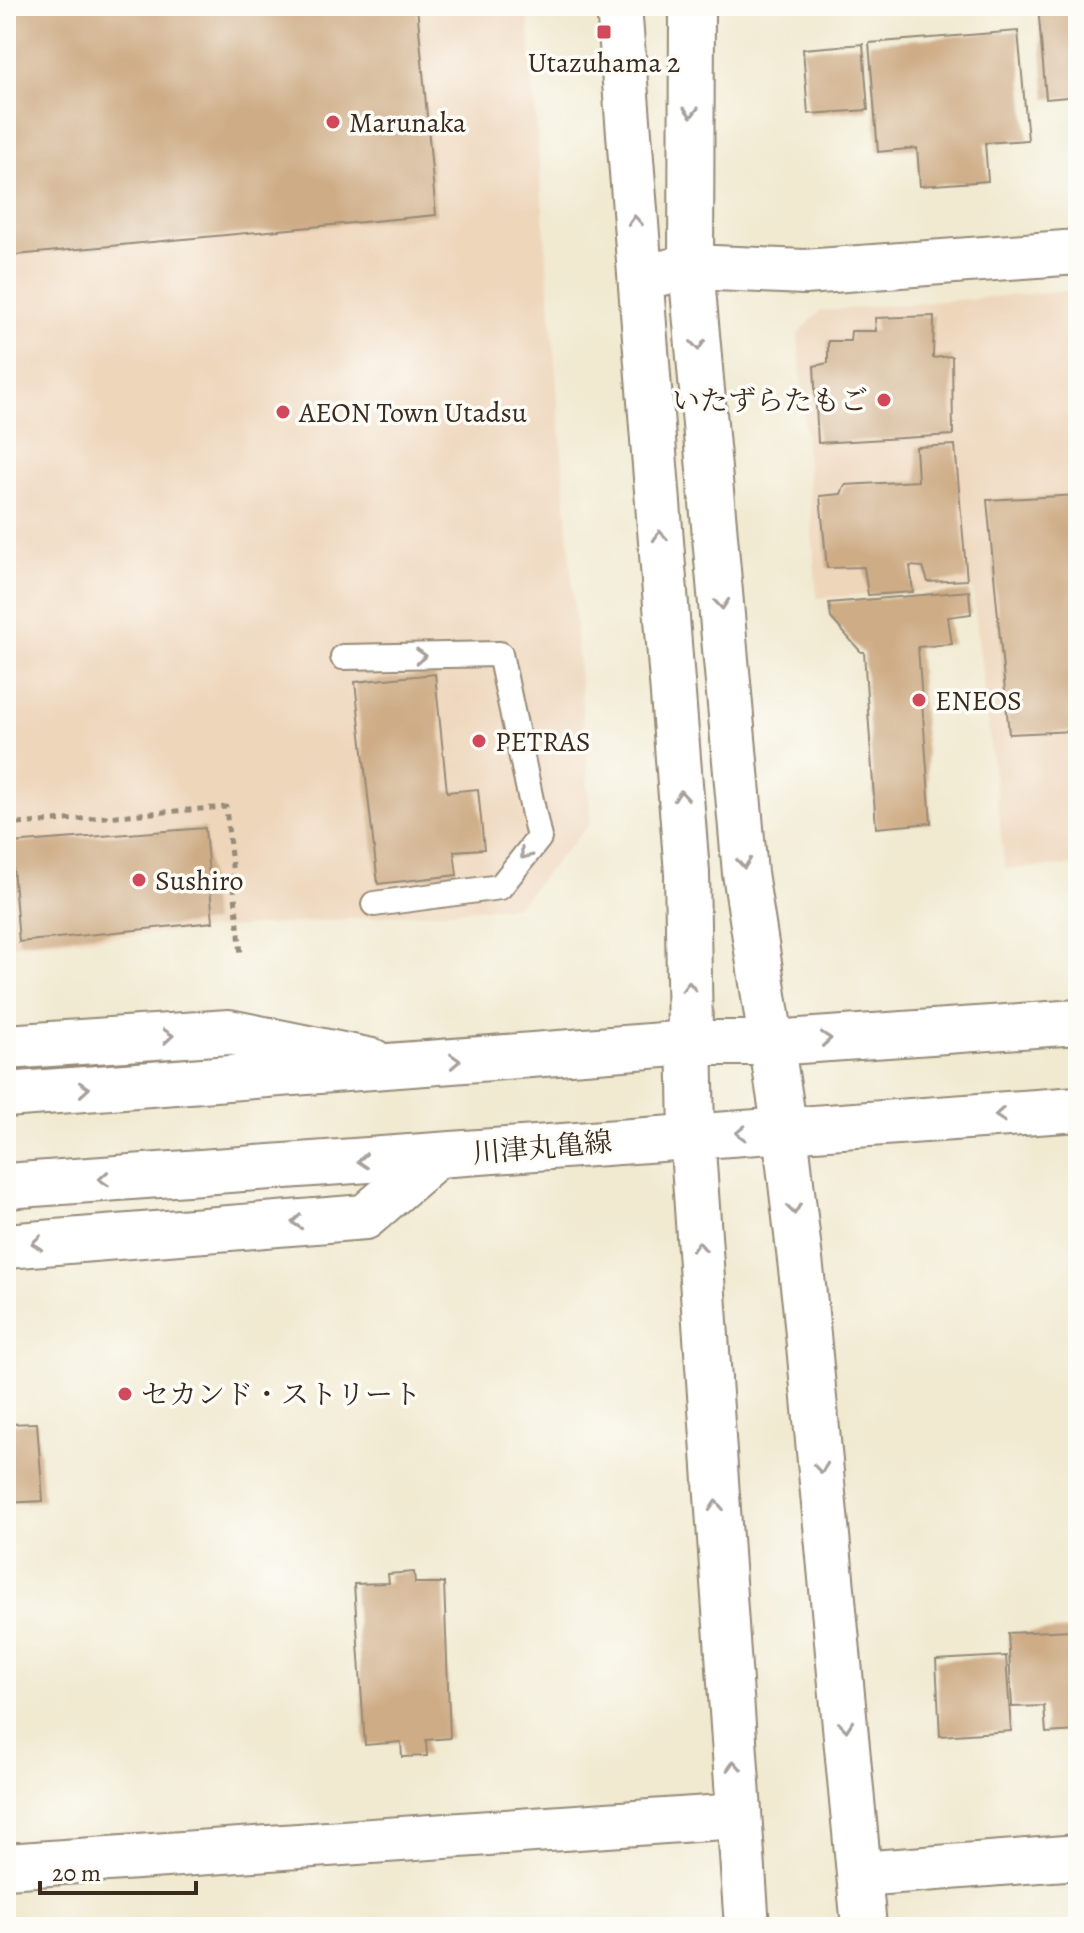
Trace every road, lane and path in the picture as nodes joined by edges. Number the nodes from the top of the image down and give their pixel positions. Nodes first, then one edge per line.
1 (619, 6) edge
2 (692, 6) edge
3 (1078, 252) edge
4 (691, 267) junction
5 (639, 277) junction
6 (343, 657) dead end
7 (6, 825) edge
8 (374, 904) dead end
9 (241, 955) dead end
10 (1078, 1022) edge
11 (689, 1043) junction
12 (771, 1043) junction
13 (6, 1047) edge
14 (391, 1065) junction
15 (6, 1095) edge
16 (1078, 1109) edge
17 (785, 1131) junction
18 (692, 1135) junction
19 (436, 1156) junction
20 (6, 1186) edge
21 (6, 1246) edge
22 (738, 1816) junction
23 (1078, 1857) edge
24 (6, 1866) edge
25 (860, 1874) junction
26 (747, 1927) edge
27 (864, 1927) edge

5 -> 1 street
2 -> 4 street
3 - 4 street
4 - 5 street
4 -> 12 street
11 -> 5 street
6 -> 8 lane
7 - 9 path
12 -> 10 street
11 - 12 street
14 -> 11 street
11 - 18 street
12 - 17 street
13 -> 14 street
15 -> 14 street
16 -> 17 street, 川津丸亀線
17 -> 18 street, 川津丸亀線
17 -> 25 street
18 - 19 street, 川津丸亀線
22 -> 18 street
19 -> 20 street, 川津丸亀線
19 -> 21 street
22 - 24 street
22 - 26 street
23 - 25 street
25 - 27 street

